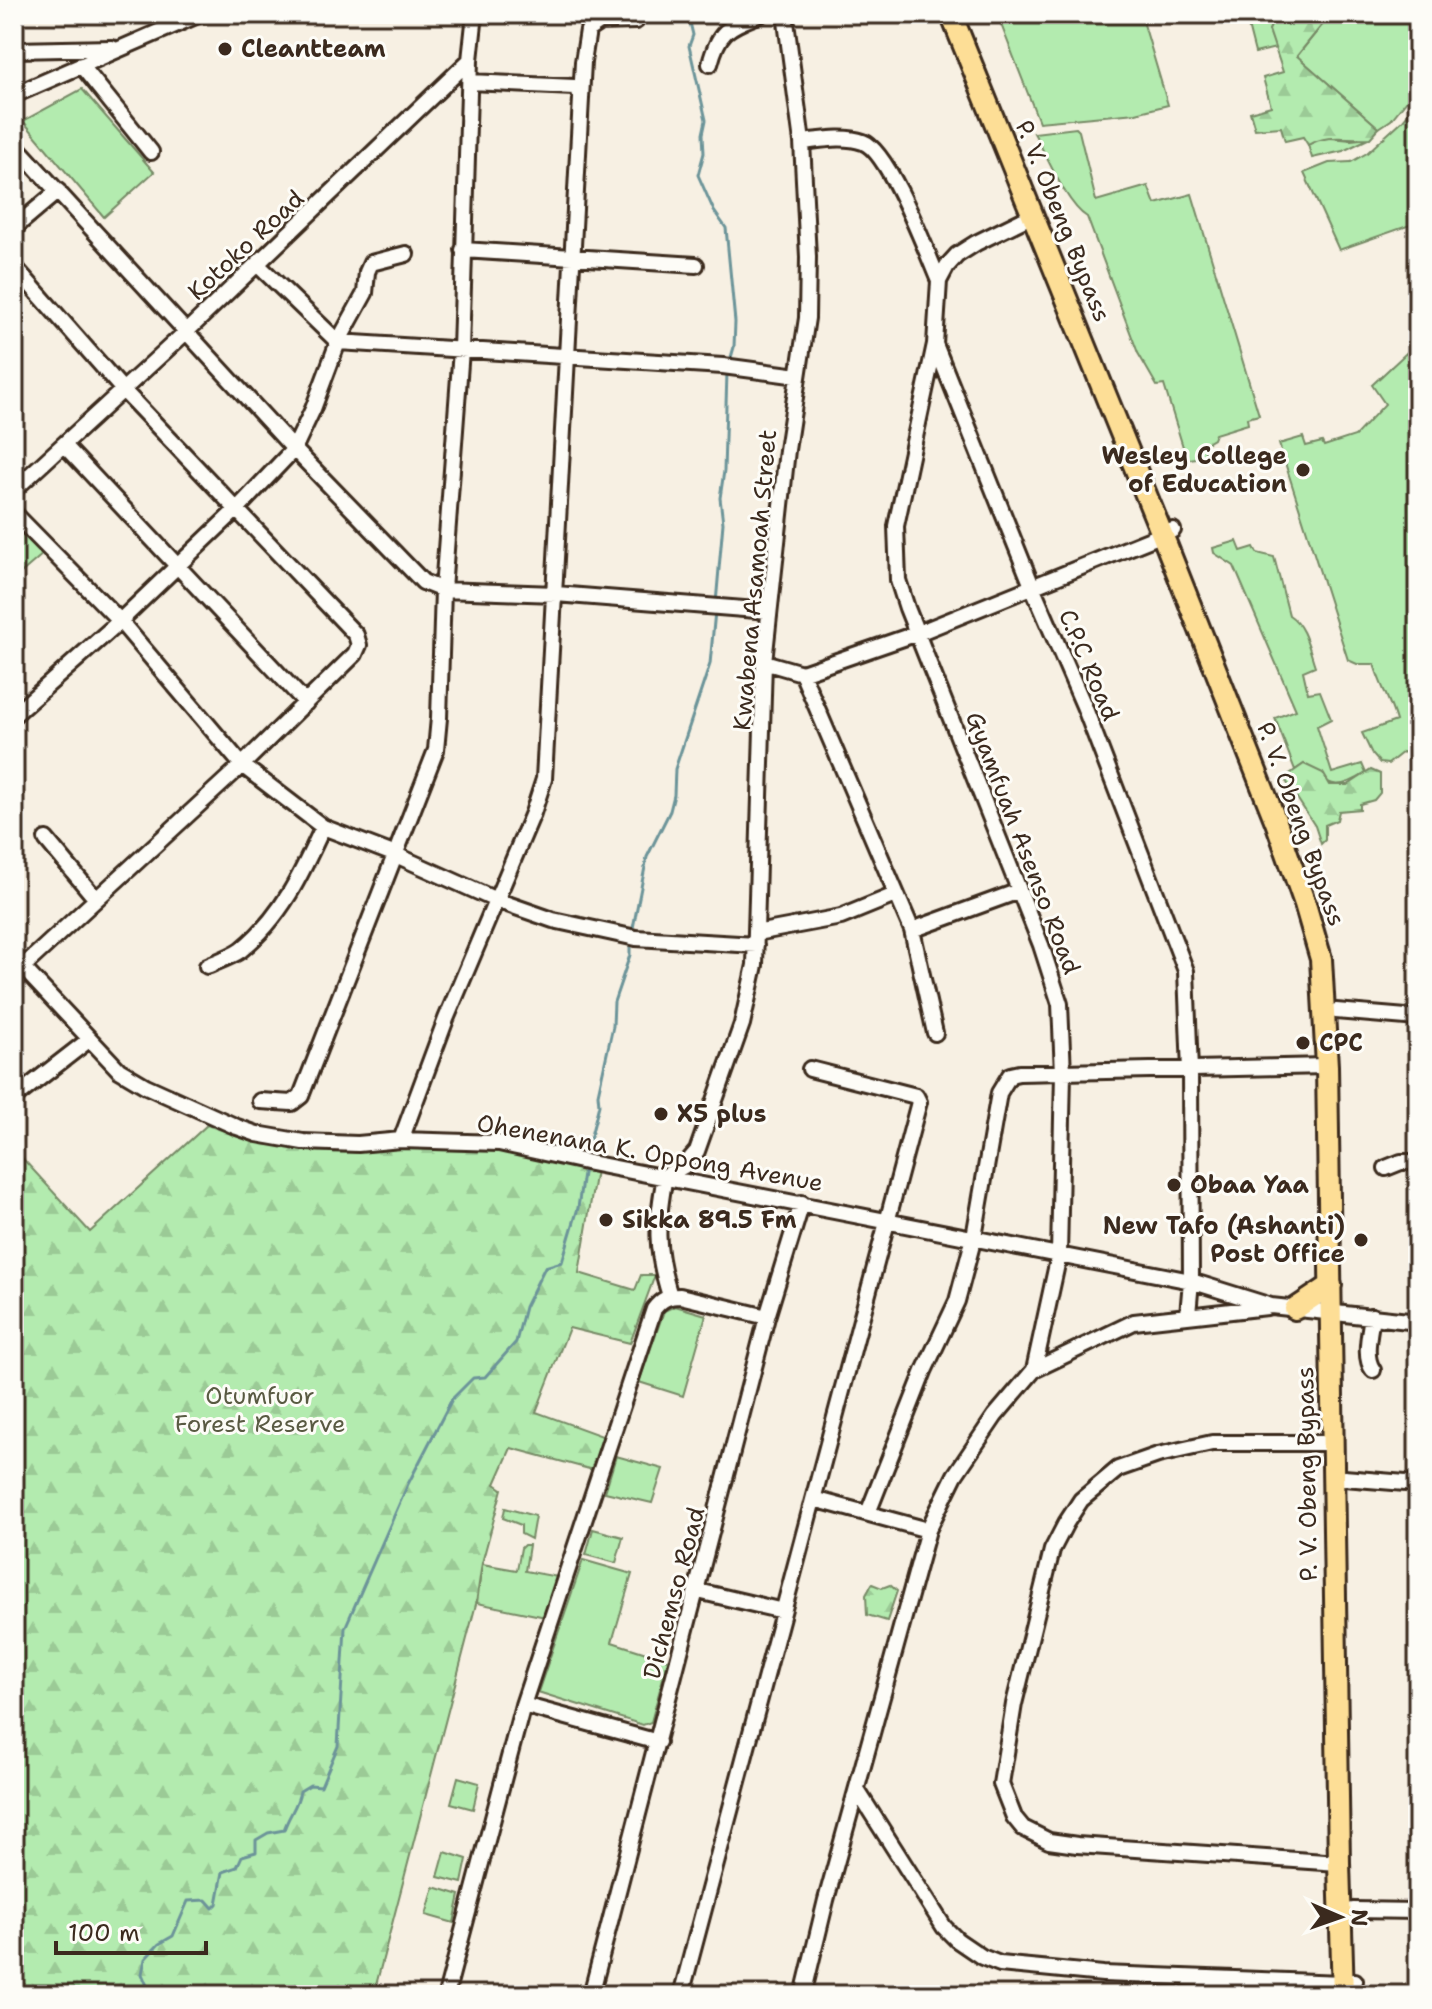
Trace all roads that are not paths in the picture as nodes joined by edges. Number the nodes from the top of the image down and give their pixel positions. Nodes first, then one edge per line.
1 (200, 14) edge
2 (475, 14) edge
3 (761, 14) edge
4 (785, 14) edge
5 (951, 14) edge
6 (964, 14) edge
7 (636, 21) dead end
8 (121, 47) junction
9 (14, 50) edge
10 (470, 60) junction
11 (710, 64) dead end
12 (81, 65) junction
13 (470, 82) junction
14 (579, 92) junction
15 (14, 95) edge
16 (802, 142) junction
17 (14, 144) edge
18 (151, 152) dead end
19 (58, 191) junction
20 (1039, 213) junction
21 (14, 228) edge
22 (463, 250) junction
23 (406, 254) dead end
24 (573, 258) junction
25 (257, 264) junction
26 (696, 265) dead end
27 (14, 266) edge
28 (939, 281) junction
29 (187, 331) junction
30 (338, 342) junction
31 (935, 344) junction
32 (461, 350) junction
33 (568, 357) junction
34 (798, 376) junction
35 (123, 390) junction
36 (64, 445) junction
37 (294, 449) junction
38 (14, 490) edge
39 (238, 508) junction
40 (14, 513) edge
41 (1168, 532) junction
42 (178, 566) junction
43 (1032, 586) junction
44 (443, 590) junction
45 (556, 594) junction
46 (769, 611) junction
47 (120, 621) junction
48 (918, 633) junction
49 (764, 662) junction
50 (802, 673) junction
51 (306, 703) junction
52 (14, 715) edge
53 (242, 765) junction
54 (323, 827) junction
55 (46, 839) dead end
56 (396, 855) junction
57 (1019, 891) junction
58 (895, 895) junction
59 (96, 899) junction
60 (496, 900) junction
61 (912, 930) junction
62 (756, 939) junction
63 (207, 966) dead end
64 (17, 967) edge
65 (1336, 1011) junction
66 (1418, 1018) edge
67 (935, 1033) dead end
68 (90, 1039) junction
69 (1327, 1066) junction
70 (810, 1069) dead end
71 (1190, 1071) junction
72 (1063, 1073) junction
73 (14, 1098) edge
74 (260, 1101) dead end
75 (401, 1140) junction
76 (1418, 1162) edge
77 (1386, 1168) dead end
78 (665, 1176) junction
79 (802, 1203) junction
80 (889, 1220) junction
81 (974, 1237) junction
82 (1059, 1255) junction
83 (1191, 1281) junction
84 (1331, 1285) junction
85 (670, 1296) junction
86 (1271, 1306) junction
87 (1295, 1309) junction
88 (1338, 1313) junction
89 (1188, 1314) junction
90 (1372, 1316) junction
91 (767, 1317) junction
92 (1418, 1322) edge
93 (1034, 1370) junction
94 (1373, 1370) dead end
95 (1332, 1443) junction
96 (1344, 1478) junction
97 (1418, 1484) edge
98 (814, 1499) junction
99 (868, 1513) junction
100 (928, 1530) junction
101 (698, 1591) junction
102 (783, 1611) junction
103 (523, 1705) junction
104 (658, 1742) junction
105 (857, 1790) junction
106 (1339, 1863) junction
107 (1353, 1910) junction
108 (1418, 1911) edge
109 (1349, 1988) edge
110 (446, 1995) edge
111 (591, 1995) edge
112 (681, 1995) edge
113 (803, 1995) edge

1 - 8 street
2 - 10 street
3 - 11 street
4 - 16 street, Kwabena Asamoah Street
5 - 20 highway, P. V. Obeng Bypass
6 - 20 highway, P. V. Obeng Bypass
7 - 14 street
8 - 9 street
8 - 12 street
10 - 13 street
10 - 25 street, Kotoko Road
12 - 15 street
12 - 18 street
13 - 14 street
13 - 22 street
14 - 24 street
16 - 28 street
16 - 34 street, Kwabena Asamoah Street
17 - 19 street
19 - 21 street
19 - 29 street
20 - 28 street
20 - 41 highway, P. V. Obeng Bypass
22 - 24 street
22 - 32 street
23 - 30 street
24 - 26 street
24 - 33 street
25 - 29 street, Kotoko Road
25 - 30 street
27 - 35 street
28 - 31 street, C.P.C Road
29 - 35 street, Kotoko Road
29 - 37 street
30 - 32 street
30 - 37 street
31 - 43 street, C.P.C Road
31 - 48 street
32 - 33 street
32 - 44 street
33 - 34 street
33 - 45 street
34 - 46 street, Kwabena Asamoah Street
35 - 36 street, Kotoko Road
35 - 39 street
36 - 38 street, Kotoko Road
36 - 42 street
37 - 39 street
37 - 44 street
39 - 42 street
39 - 51 street
40 - 47 street
41 - 43 street
41 - 65 highway, P. V. Obeng Bypass
41 - 69 highway, P. V. Obeng Bypass
42 - 47 street
42 - 51 street
43 - 48 street
43 - 71 street, C.P.C Road
44 - 45 street
44 - 56 street
45 - 46 street
45 - 60 street
46 - 49 street, Kwabena Asamoah Street
47 - 52 street
47 - 53 street
48 - 50 street
48 - 57 street, Gyamfuah Asenso Road
49 - 50 street
49 - 62 street, Kwabena Asamoah Street
50 - 58 street
51 - 53 street
53 - 54 street
53 - 59 street
54 - 56 street
54 - 63 street
55 - 59 street
56 - 60 street
56 - 74 street
57 - 61 street
57 - 72 street, Gyamfuah Asenso Road
58 - 61 street
58 - 62 street
59 - 64 street
60 - 62 street
60 - 75 street
61 - 67 street
62 - 78 street, Kwabena Asamoah Street
64 - 68 street, Ohenenana K. Oppong Avenue
65 - 66 street
65 - 88 highway, P. V. Obeng Bypass
68 - 73 street
68 - 75 street, Ohenenana K. Oppong Avenue
69 - 71 street
69 - 84 highway, P. V. Obeng Bypass
70 - 80 street
71 - 72 street
71 - 83 street, C.P.C Road
72 - 81 street
72 - 82 street, Gyamfuah Asenso Road
75 - 78 street, Ohenenana K. Oppong Avenue
76 - 77 street
78 - 79 street, Ohenenana K. Oppong Avenue
78 - 85 street
79 - 80 street, Ohenenana K. Oppong Avenue
79 - 91 street, Dichemso Road
80 - 81 street, Ohenenana K. Oppong Avenue
80 - 98 street
81 - 82 street, Ohenenana K. Oppong Avenue
81 - 99 street
82 - 83 street, Ohenenana K. Oppong Avenue
82 - 93 street, Gyamfuah Asenso Road
83 - 86 street, Ohenenana K. Oppong Avenue
83 - 89 street, C.P.C Road
84 - 87 highway
84 - 88 highway, P. V. Obeng Bypass
85 - 91 street
85 - 103 street
86 - 87 street, Ohenenana K. Oppong Avenue
86 - 89 street
87 - 88 street, Ohenenana K. Oppong Avenue
88 - 90 street, Ohenenana K. Oppong Avenue
88 - 95 highway, P. V. Obeng Bypass
88 - 96 highway, P. V. Obeng Bypass
89 - 93 street
90 - 92 street, Ohenenana K. Oppong Avenue
90 - 94 street
91 - 101 street, Dichemso Road
93 - 100 street
95 - 106 highway, P. V. Obeng Bypass
95 - 106 street
96 - 97 street
96 - 107 highway, P. V. Obeng Bypass
98 - 99 street
98 - 102 street
99 - 100 street
100 - 105 street
101 - 102 street
101 - 104 street, Dichemso Road
102 - 112 street
103 - 104 street
103 - 110 street
104 - 111 street, Dichemso Road
105 - 109 street
105 - 113 street
106 - 109 highway, P. V. Obeng Bypass
107 - 108 street
107 - 109 highway, P. V. Obeng Bypass

